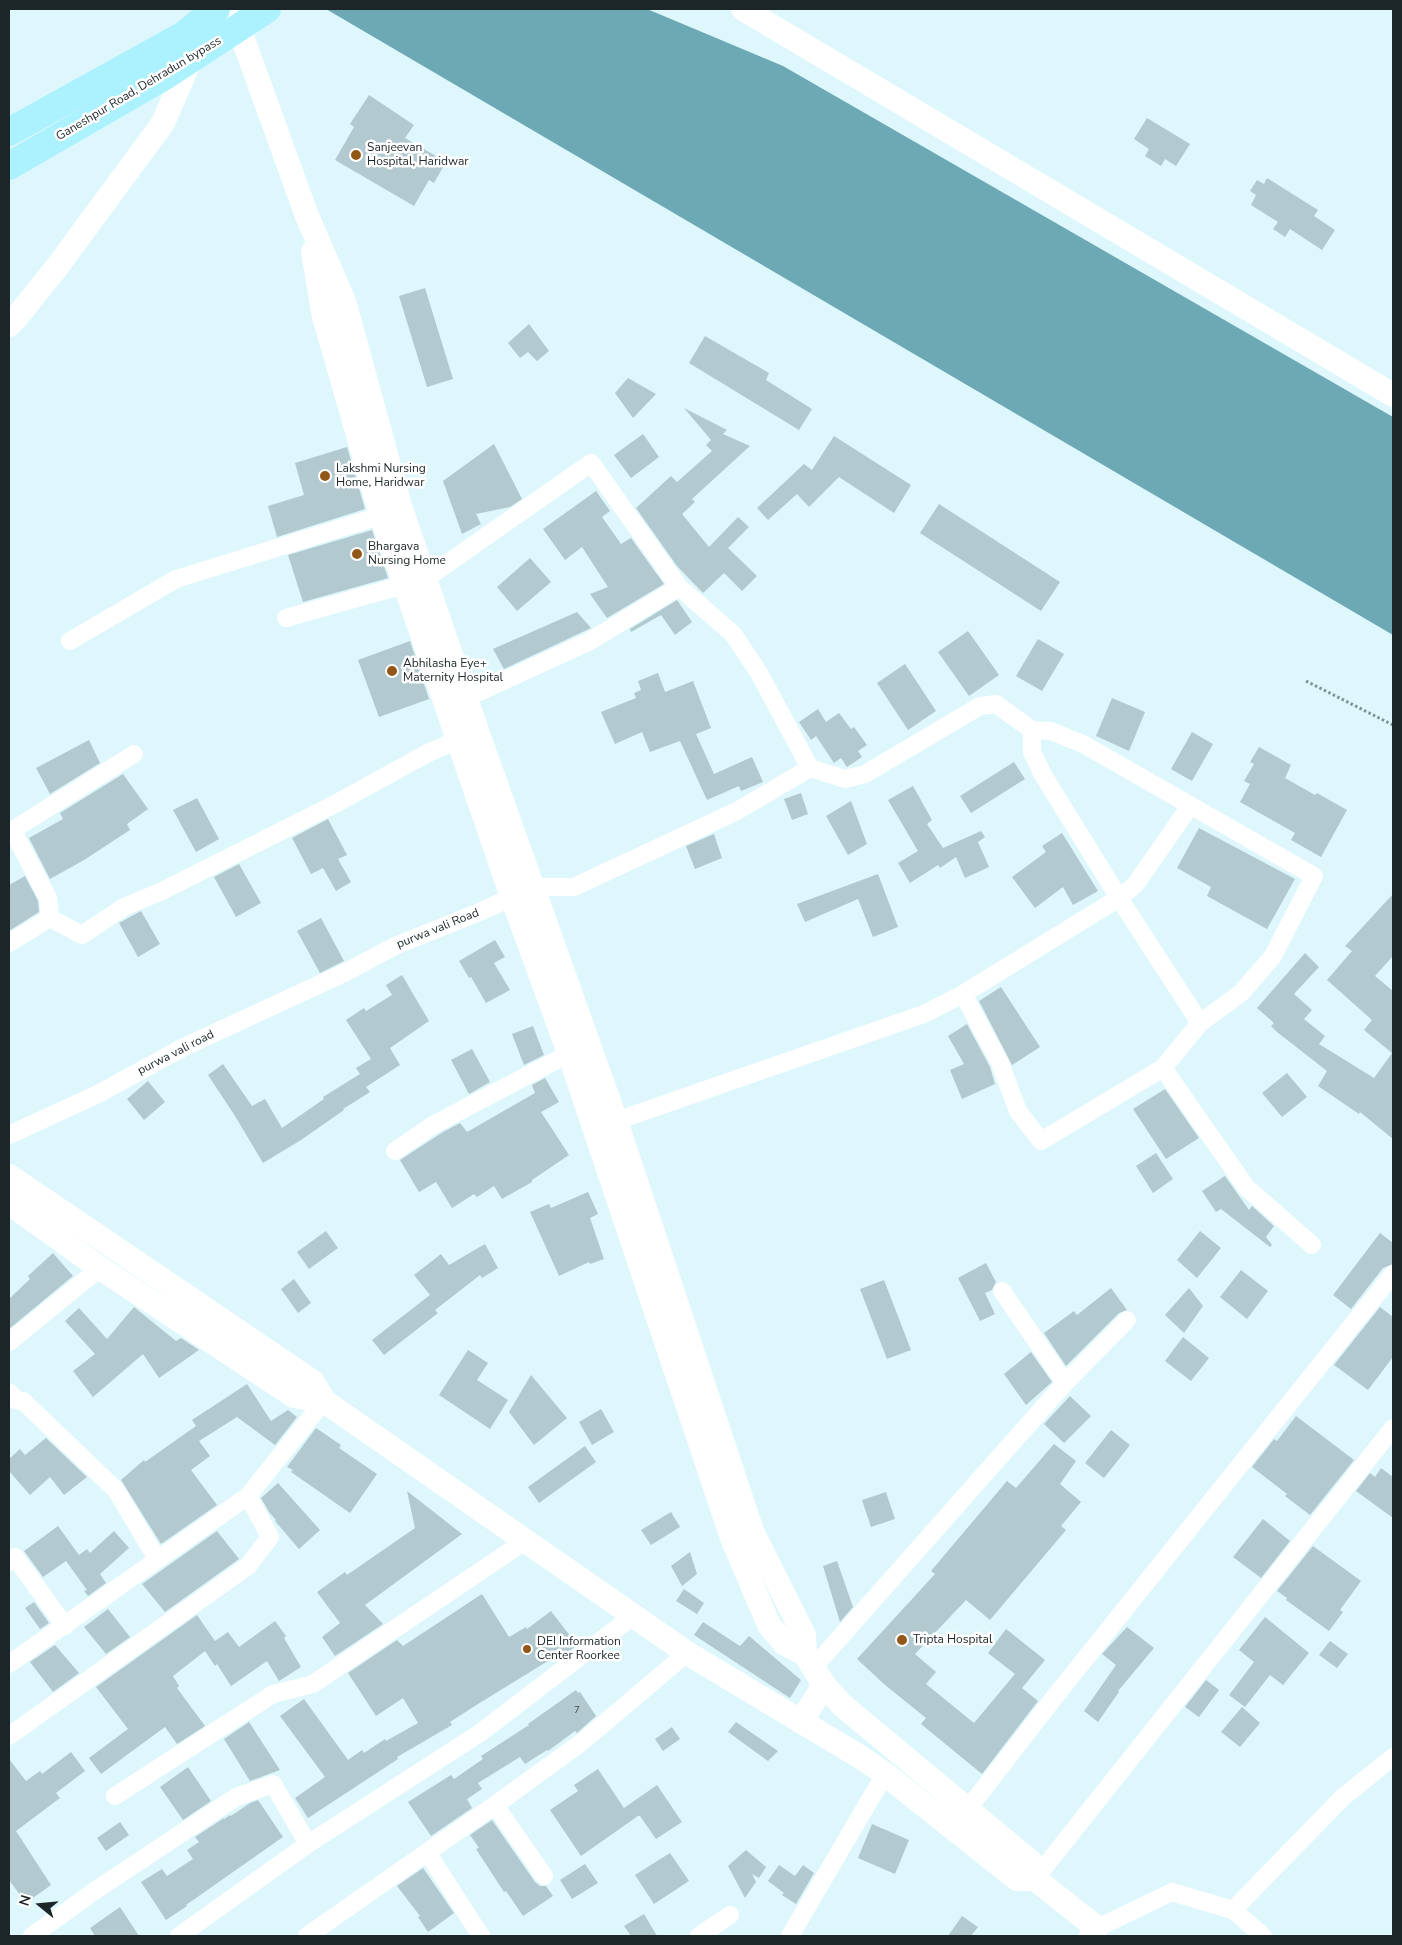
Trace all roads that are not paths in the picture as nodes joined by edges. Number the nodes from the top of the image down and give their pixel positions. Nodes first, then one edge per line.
1 (216, 9) edge
2 (267, 9) edge
3 (743, 9) edge
4 (232, 18) edge
5 (191, 58) junction
6 (9, 132) edge
7 (9, 166) edge
8 (9, 325) edge
9 (1393, 395) edge
10 (391, 512) junction
11 (415, 582) junction
12 (679, 587) junction
13 (286, 618) dead end
14 (70, 641) dead end
15 (466, 698) junction
16 (1032, 730) junction
17 (468, 735) junction
18 (134, 754) dead end
19 (810, 768) junction
20 (1190, 806) junction
21 (12, 824) edge
22 (523, 892) junction
23 (1118, 898) junction
24 (50, 918) junction
25 (9, 942) edge
26 (344, 973) joint
27 (963, 994) junction
28 (1200, 1023) junction
29 (579, 1048) junction
30 (1164, 1068) junction
31 (616, 1121) junction
32 (9, 1135) edge
33 (395, 1151) dead end
34 (9, 1176) edge
35 (9, 1203) edge
36 (1312, 1245) dead end
37 (100, 1268) junction
38 (1393, 1274) edge
39 (1002, 1291) dead end
40 (1127, 1320) dead end
41 (9, 1342) edge
42 (1065, 1383) junction
43 (11, 1399) edge
44 (324, 1401) junction
45 (1393, 1428) edge
46 (248, 1496) junction
47 (525, 1541) junction
48 (157, 1560) junction
49 (9, 1562) edge
50 (633, 1616) junction
51 (65, 1626) junction
52 (687, 1653) junction
53 (9, 1664) edge
54 (814, 1669) junction
55 (801, 1722) junction
56 (9, 1736) edge
57 (1393, 1757) edge
58 (885, 1774) junction
59 (115, 1796) dead end
60 (495, 1805) junction
61 (968, 1809) junction
62 (953, 1828) junction
63 (308, 1844) junction
64 (427, 1852) junction
65 (544, 1876) dead end
66 (1035, 1880) junction
67 (1233, 1910) junction
68 (730, 1915) dead end
69 (1094, 1932) edge
70 (32, 1936) edge
71 (180, 1936) edge
72 (306, 1936) edge
73 (481, 1936) edge
74 (699, 1936) edge
75 (790, 1936) edge
76 (1263, 1936) edge

1 - 6 main road
2 - 4 main road, Ganeshpur Road, Dehradun bypass
3 - 9 main road
4 - 5 main road, Ganeshpur Road, Dehradun bypass
4 - 10 main road
5 - 7 main road, Ganeshpur Road, Dehradun bypass
5 - 8 main road
10 - 11 main road
10 - 14 street
11 - 12 street
11 - 13 street
11 - 15 main road
11 - 17 main road
12 - 15 street
12 - 19 street
15 - 17 main road
16 - 19 street
16 - 20 street
16 - 23 street
17 - 22 main road
17 - 24 street
18 - 21 street
19 - 22 street
20 - 23 street
20 - 28 street
21 - 24 street
22 - 26 street, purwa vali Road
22 - 29 main road
23 - 27 street
23 - 28 street
24 - 25 street
26 - 32 street, purwa vali road
27 - 30 street
27 - 31 street
28 - 30 street
29 - 31 main road
29 - 33 street
29 - 54 main road
30 - 36 street
31 - 54 main road
34 - 44 main road
35 - 37 main road
37 - 41 street
37 - 44 main road
38 - 61 street
39 - 42 street
40 - 42 street
42 - 54 street
43 - 48 street
44 - 46 street
44 - 47 main road
45 - 66 street
46 - 48 street
46 - 56 street
47 - 50 main road
47 - 59 street
48 - 51 street
49 - 51 street
50 - 52 main road
50 - 63 street
51 - 53 street
52 - 55 main road
52 - 60 street
54 - 55 main road
54 - 61 main road
55 - 58 main road
57 - 67 street
58 - 62 main road
58 - 75 street
60 - 64 street
60 - 65 street
61 - 62 street
61 - 66 main road
62 - 66 main road
63 - 70 street
63 - 71 street
64 - 72 street
64 - 73 street
66 - 69 main road
67 - 69 street
67 - 76 street
68 - 74 street

